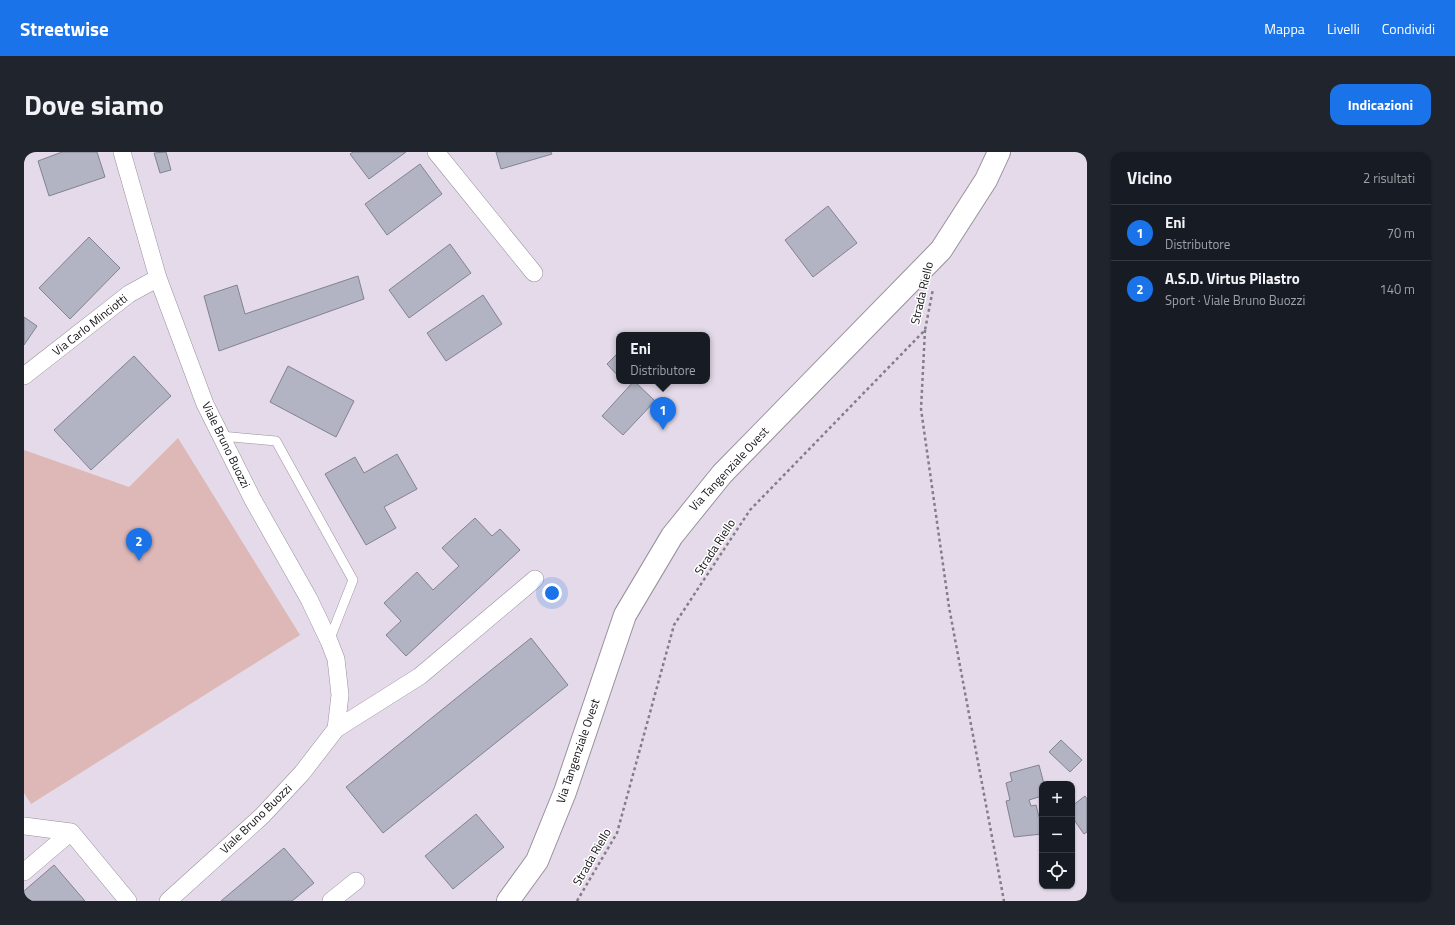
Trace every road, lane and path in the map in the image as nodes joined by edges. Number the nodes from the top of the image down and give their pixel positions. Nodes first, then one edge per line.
1 (122, 152) edge
2 (436, 152) edge
3 (999, 152) edge
4 (534, 273) dead end
5 (158, 278) junction
6 (934, 286) dead end
7 (925, 330) junction
8 (24, 376) edge
9 (220, 436) junction
10 (535, 579) dead end
11 (329, 641) junction
12 (336, 729) junction
13 (24, 826) edge
14 (70, 832) junction
15 (24, 872) edge
16 (356, 881) dead end
17 (128, 901) edge
18 (168, 901) edge
19 (331, 901) edge
20 (508, 901) edge
21 (577, 901) edge
22 (1004, 901) edge

1 - 5 street, Viale Bruno Buozzi
2 - 4 street
3 - 20 main road, Via Tangenziale Ovest
5 - 8 street, Via Carlo Minciotti
5 - 9 street, Viale Bruno Buozzi
6 - 7 path, Strada Riello
7 - 21 path, Strada Riello
7 - 22 path
9 - 11 street, Viale Bruno Buozzi
9 - 11 lane
10 - 12 street, Viale Bruno Buozzi
11 - 12 street, Viale Bruno Buozzi
12 - 18 street, Viale Bruno Buozzi
13 - 14 street
14 - 15 street
14 - 17 street
16 - 19 street

